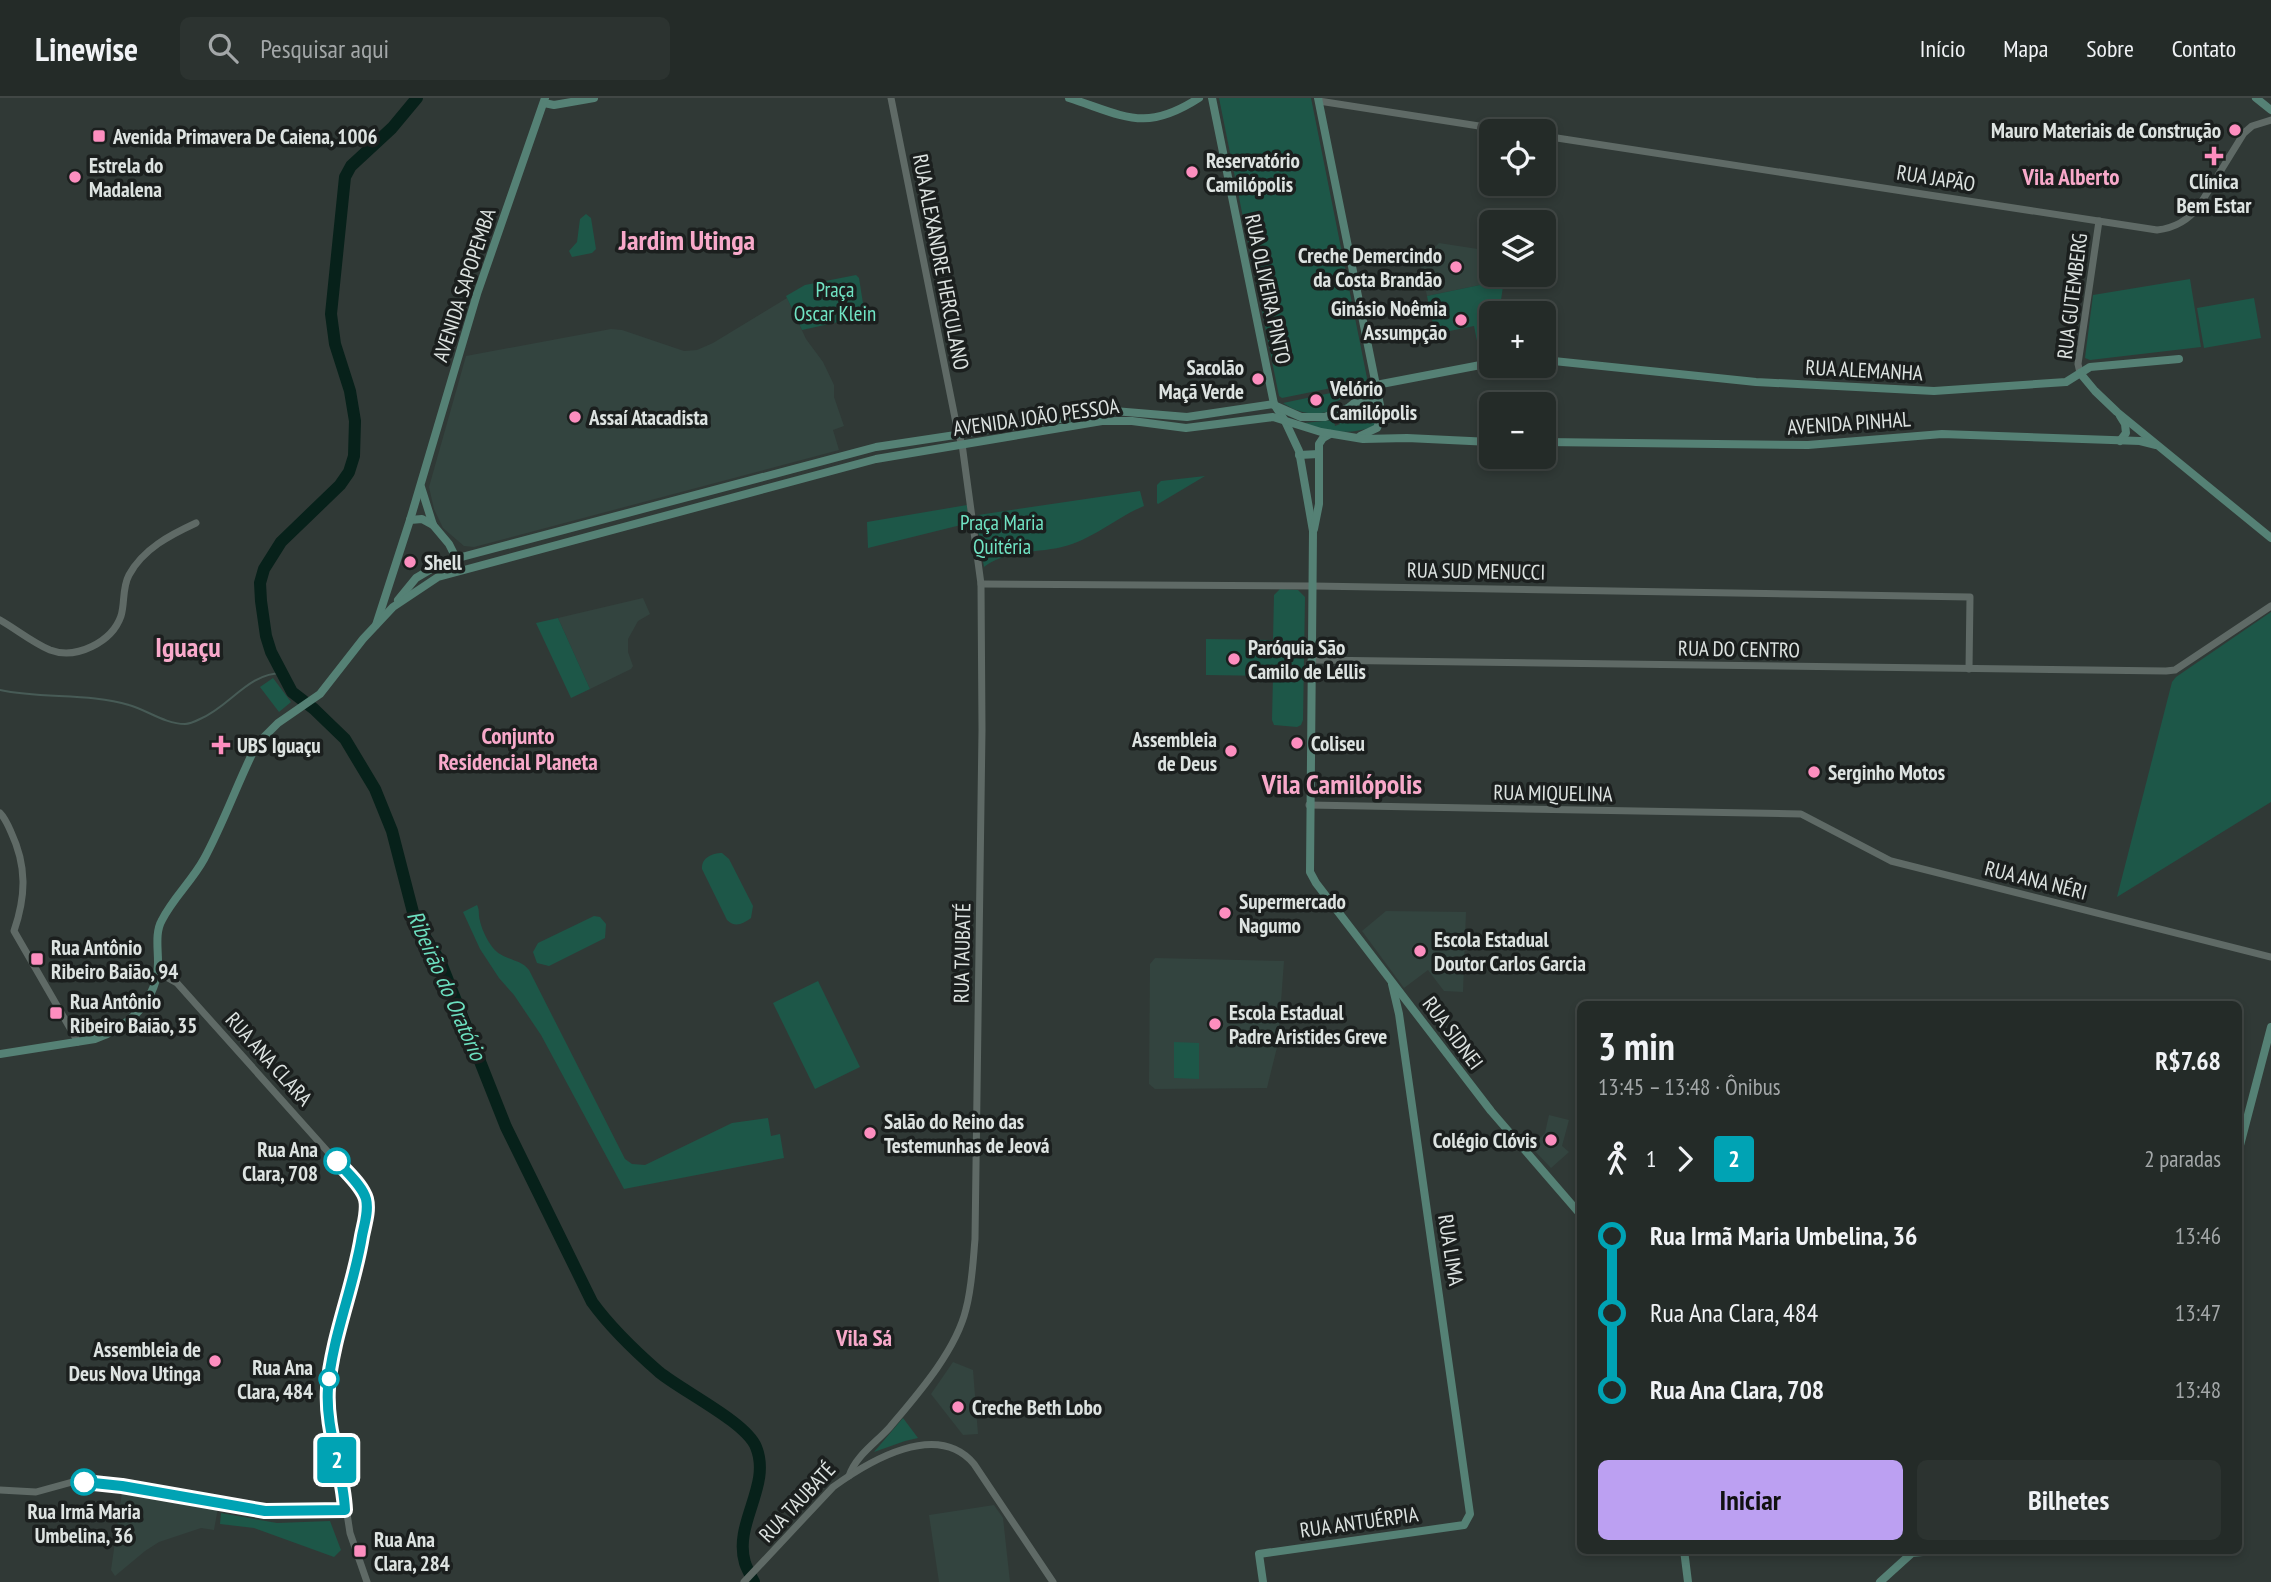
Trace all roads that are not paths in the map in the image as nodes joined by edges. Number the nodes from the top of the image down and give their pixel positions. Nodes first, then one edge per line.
1 (594, 98) edge
2 (891, 98) edge
3 (1069, 98) edge
4 (1199, 98) edge
5 (1212, 98) edge
6 (2256, 98) edge
7 (1319, 100) edge
8 (545, 101) edge
9 (2271, 110) edge
10 (2271, 120) edge
11 (1479, 126) edge
12 (1556, 138) edge
13 (2099, 221) junction
14 (2179, 359) dead end
15 (1556, 361) edge
16 (1479, 365) edge
17 (2080, 373) junction
18 (1376, 385) junction
19 (1379, 403) junction
20 (1274, 404) junction
21 (1353, 404) junction
22 (2118, 412) junction
23 (1285, 421) junction
24 (958, 433) junction
25 (1331, 434) junction
26 (1357, 437) junction
27 (1479, 441) edge
28 (2120, 441) junction
29 (1556, 443) edge
30 (962, 444) junction
31 (2155, 445) junction
32 (1319, 454) junction
33 (1299, 455) junction
34 (421, 484) junction
35 (1314, 512) junction
36 (410, 520) junction
37 (196, 523) dead end
38 (433, 524) junction
39 (2271, 538) edge
40 (449, 544) junction
41 (470, 555) junction
42 (456, 558) junction
43 (451, 572) junction
44 (392, 575) junction
45 (981, 584) junction
46 (1312, 586) junction
47 (410, 590) junction
48 (2271, 606) edge
49 (0, 620) edge
50 (376, 625) junction
51 (1311, 660) junction
52 (1969, 669) junction
53 (1309, 806) junction
54 (0, 813) edge
55 (1799, 814) joint
56 (2271, 957) edge
57 (157, 972) junction
58 (1390, 981) junction
59 (1392, 999) junction
60 (1411, 1008) junction
61 (1399, 1014) junction
62 (2271, 1027) edge
63 (78, 1042) junction
64 (0, 1054) edge
65 (2242, 1138) edge
66 (1577, 1210) edge
67 (874, 1445) junction
68 (873, 1462) junction
69 (849, 1476) junction
70 (0, 1490) edge
71 (345, 1510) junction
72 (1464, 1525) joint
73 (1684, 1554) edge
74 (1911, 1554) edge
75 (367, 1582) edge
76 (744, 1582) edge
77 (1053, 1582) edge
78 (1264, 1582) edge
79 (1688, 1582) edge
80 (1880, 1582) edge

1 - 8 main road
2 - 24 street, RUA ALEXANDRE HERCULANO
3 - 4 main road
5 - 20 main road, RUA OLIVEIRA PINTO
6 - 9 main road
7 - 11 street
7 - 18 main road
8 - 34 main road, AVENIDA SAPOPEMBA
10 - 13 street, RUA JAPÃO
12 - 13 street, RUA JAPÃO
13 - 17 street, RUA GUTEMBERG
14 - 17 main road, RUA ALEMANHA
15 - 17 main road, RUA ALEMANHA
16 - 18 main road
17 - 22 main road, RUA GUTEMBERG
18 - 19 main road
18 - 21 main road
19 - 21 main road
19 - 26 main road
20 - 21 main road
20 - 23 main road
20 - 24 main road, AVENIDA JOÃO PESSOA
22 - 28 main road
22 - 31 main road, RUA GUTEMBERG
23 - 25 main road, AVENIDA JOÃO PESSOA
23 - 30 main road, AVENIDA JOÃO PESSOA
23 - 33 main road
24 - 30 street, RUA TAUBATÉ
24 - 41 main road, AVENIDA JOÃO PESSOA
25 - 26 main road
25 - 32 main road
26 - 27 main road
28 - 29 main road, AVENIDA PINHAL
28 - 31 main road, AVENIDA PINHAL
30 - 43 main road, AVENIDA JOÃO PESSOA
30 - 45 street, RUA TAUBATÉ
31 - 39 main road
32 - 33 main road
32 - 35 main road
33 - 35 main road
34 - 36 main road, AVENIDA SAPOPEMBA
34 - 38 main road
35 - 46 main road
36 - 38 main road
36 - 44 main road, AVENIDA SAPOPEMBA
37 - 49 street
38 - 40 main road
40 - 41 main road
40 - 42 main road
41 - 42 main road, AVENIDA JOÃO PESSOA
42 - 43 main road
42 - 47 main road, AVENIDA JOÃO PESSOA
43 - 47 main road, AVENIDA JOÃO PESSOA
44 - 47 main road
44 - 50 main road, AVENIDA SAPOPEMBA
45 - 46 street, RUA SUD MENUCCI
45 - 67 street, RUA TAUBATÉ
46 - 51 main road
46 - 52 street, RUA SUD MENUCCI
47 - 50 main road, AVENIDA JOÃO PESSOA
48 - 52 street, RUA DO CENTRO
50 - 57 main road, AVENIDA JOÃO PESSOA
51 - 52 street, RUA DO CENTRO
51 - 53 main road
53 - 55 street, RUA MIQUELINA
53 - 58 main road, RUA SIDNEI
54 - 63 street
55 - 56 street, RUA ANA NÉRI
57 - 63 main road
57 - 71 street, RUA ANA CLARA
58 - 59 main road, RUA LIMA
58 - 60 main road, RUA SIDNEI
59 - 60 main road
59 - 61 main road, RUA LIMA
60 - 61 main road
60 - 66 main road, RUA SIDNEI
61 - 72 main road, RUA LIMA
62 - 65 main road
63 - 64 main road
67 - 68 street
67 - 69 street, RUA TAUBATÉ
68 - 69 street
68 - 77 street
69 - 76 street, RUA TAUBATÉ
70 - 71 street
71 - 75 street, RUA ANA CLARA
72 - 78 main road, RUA ANTUÉRPIA
73 - 79 main road
74 - 80 main road

